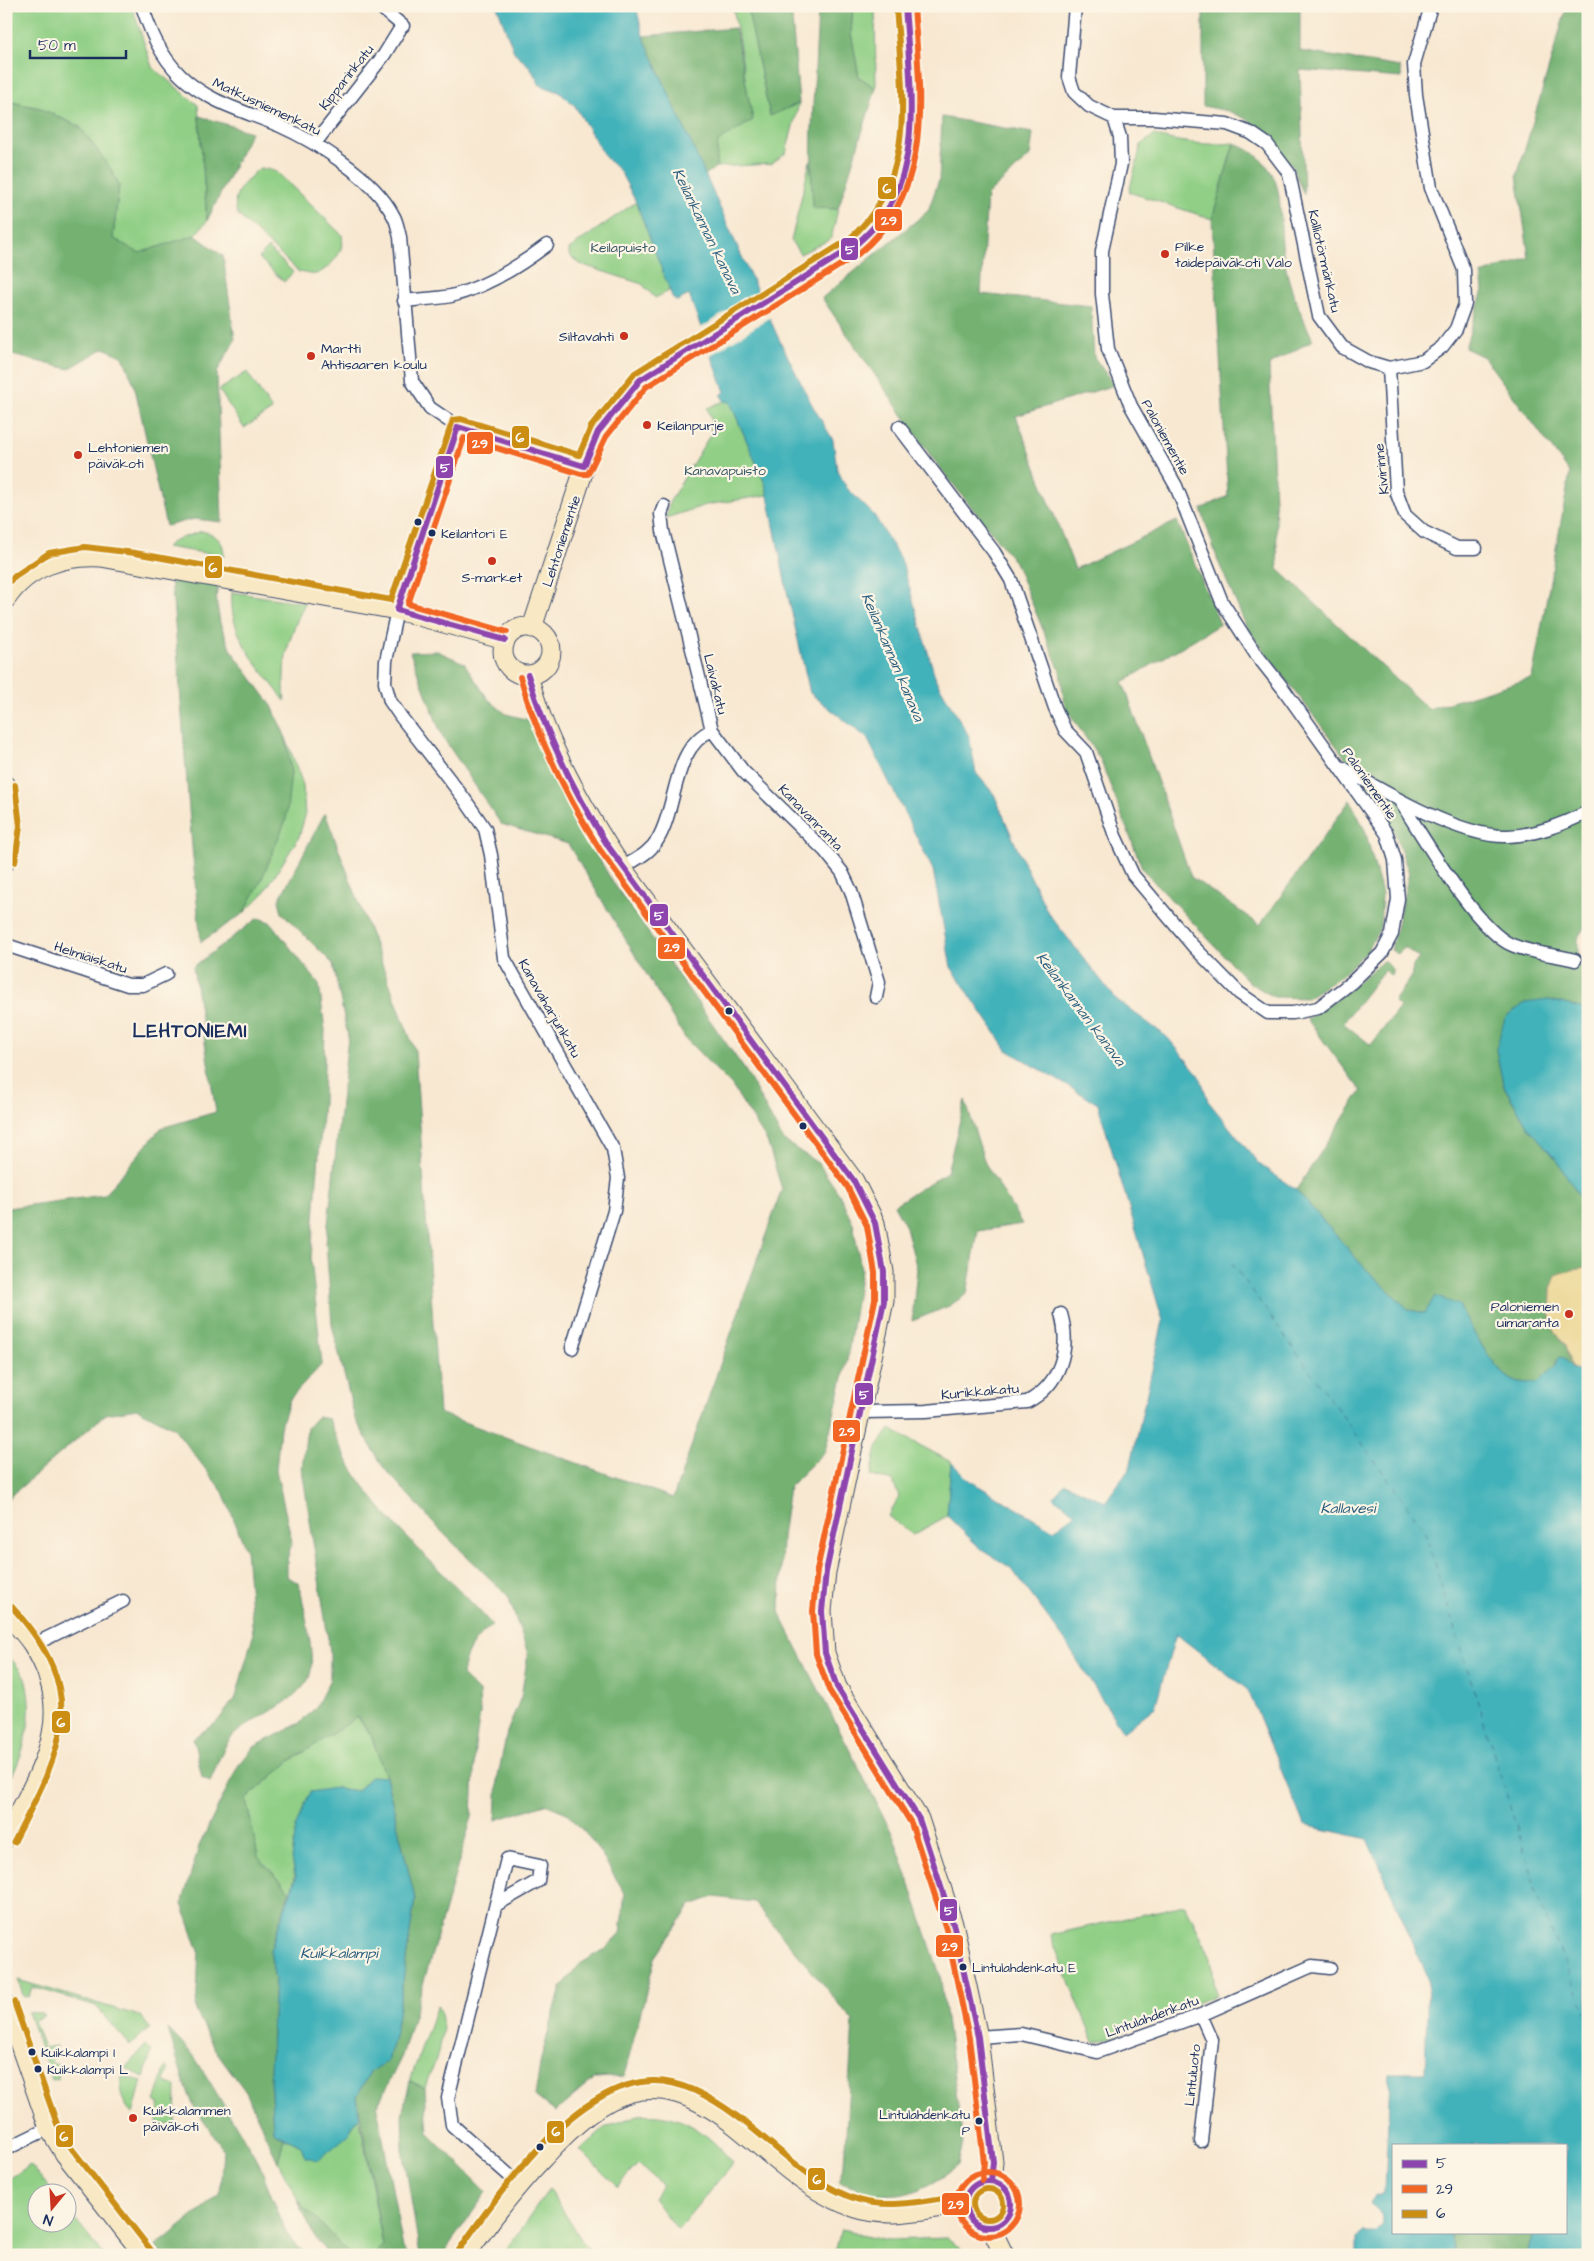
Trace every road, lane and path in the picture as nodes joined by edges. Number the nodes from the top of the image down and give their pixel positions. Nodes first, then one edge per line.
1 (142, 6) edge
2 (379, 6) edge
3 (905, 6) edge
4 (1075, 6) edge
5 (1431, 6) edge
6 (1114, 118) junction
7 (315, 143) junction
8 (547, 245) dead end
9 (404, 301) junction
10 (1389, 368) junction
11 (458, 427) junction
12 (899, 427) dead end
13 (584, 466) junction
14 (664, 506) dead end
15 (1476, 548) dead end
16 (7, 597) edge
17 (397, 610) junction
18 (532, 628) junction
19 (505, 640) junction
20 (528, 675) junction
21 (712, 730) junction
22 (1339, 765) junction
23 (6, 786) edge
24 (1400, 801) junction
25 (1588, 812) edge
26 (6, 861) edge
27 (622, 868) junction
28 (6, 945) edge
29 (1575, 960) dead end
30 (166, 974) dead end
31 (876, 997) dead end
32 (1061, 1314) dead end
33 (572, 1348) dead end
34 (862, 1412) junction
35 (123, 1601) dead end
36 (6, 1613) edge
37 (33, 1644) junction
38 (6, 1838) edge
39 (496, 1905) dead end
40 (1330, 1968) dead end
41 (6, 2005) edge
42 (1202, 2015) junction
43 (978, 2037) junction
44 (49, 2128) junction
45 (1200, 2141) dead end
46 (6, 2149) edge
47 (991, 2181) junction
48 (519, 2184) junction
49 (964, 2204) junction
50 (991, 2228) junction
51 (144, 2255) edge
52 (466, 2255) edge
53 (1004, 2255) edge

1 - 7 street, Matkusniemenkatu
2 - 7 street, Kipparinkatu
3 - 13 main road, Lehtoniementie
4 - 6 street
5 - 10 street
6 - 10 street, Kalliotörmänkatu
6 - 22 street, Paloniementie
7 - 9 street, Matkusniemenkatu
8 - 9 street
9 - 11 street, Matkusniemenkatu
10 - 15 street, Kivirinne
11 - 13 street, Matkusniemenkatu
11 - 17 street, Kanavaharjunkatu
12 - 22 street, Paloniementie
13 - 18 main road, Lehtoniementie
14 - 21 street, Laivakatu
16 - 17 main road
17 - 19 main road
17 - 33 street, Kanavaharjunkatu
18 - 19 main road
18 - 20 main road
19 - 20 main road
20 - 27 main road
21 - 27 street, Laivakatu
21 - 31 street, Kanavanranta
22 - 24 street
23 - 26 main road
24 - 25 street
24 - 29 street
27 - 34 main road
28 - 30 street, Helmiäiskatu
32 - 34 street, Kurikkakatu
34 - 43 main road
35 - 37 street
36 - 37 main road
37 - 38 main road
39 - 48 street
40 - 42 street, Lintulahdenkatu
41 - 44 main road
42 - 43 street, Lintulahdenkatu
42 - 45 street, Lintuluoto
43 - 47 main road
44 - 46 street
44 - 51 main road
47 - 49 main road
47 - 50 main road
48 - 49 main road
48 - 52 main road
49 - 50 main road
50 - 53 main road

